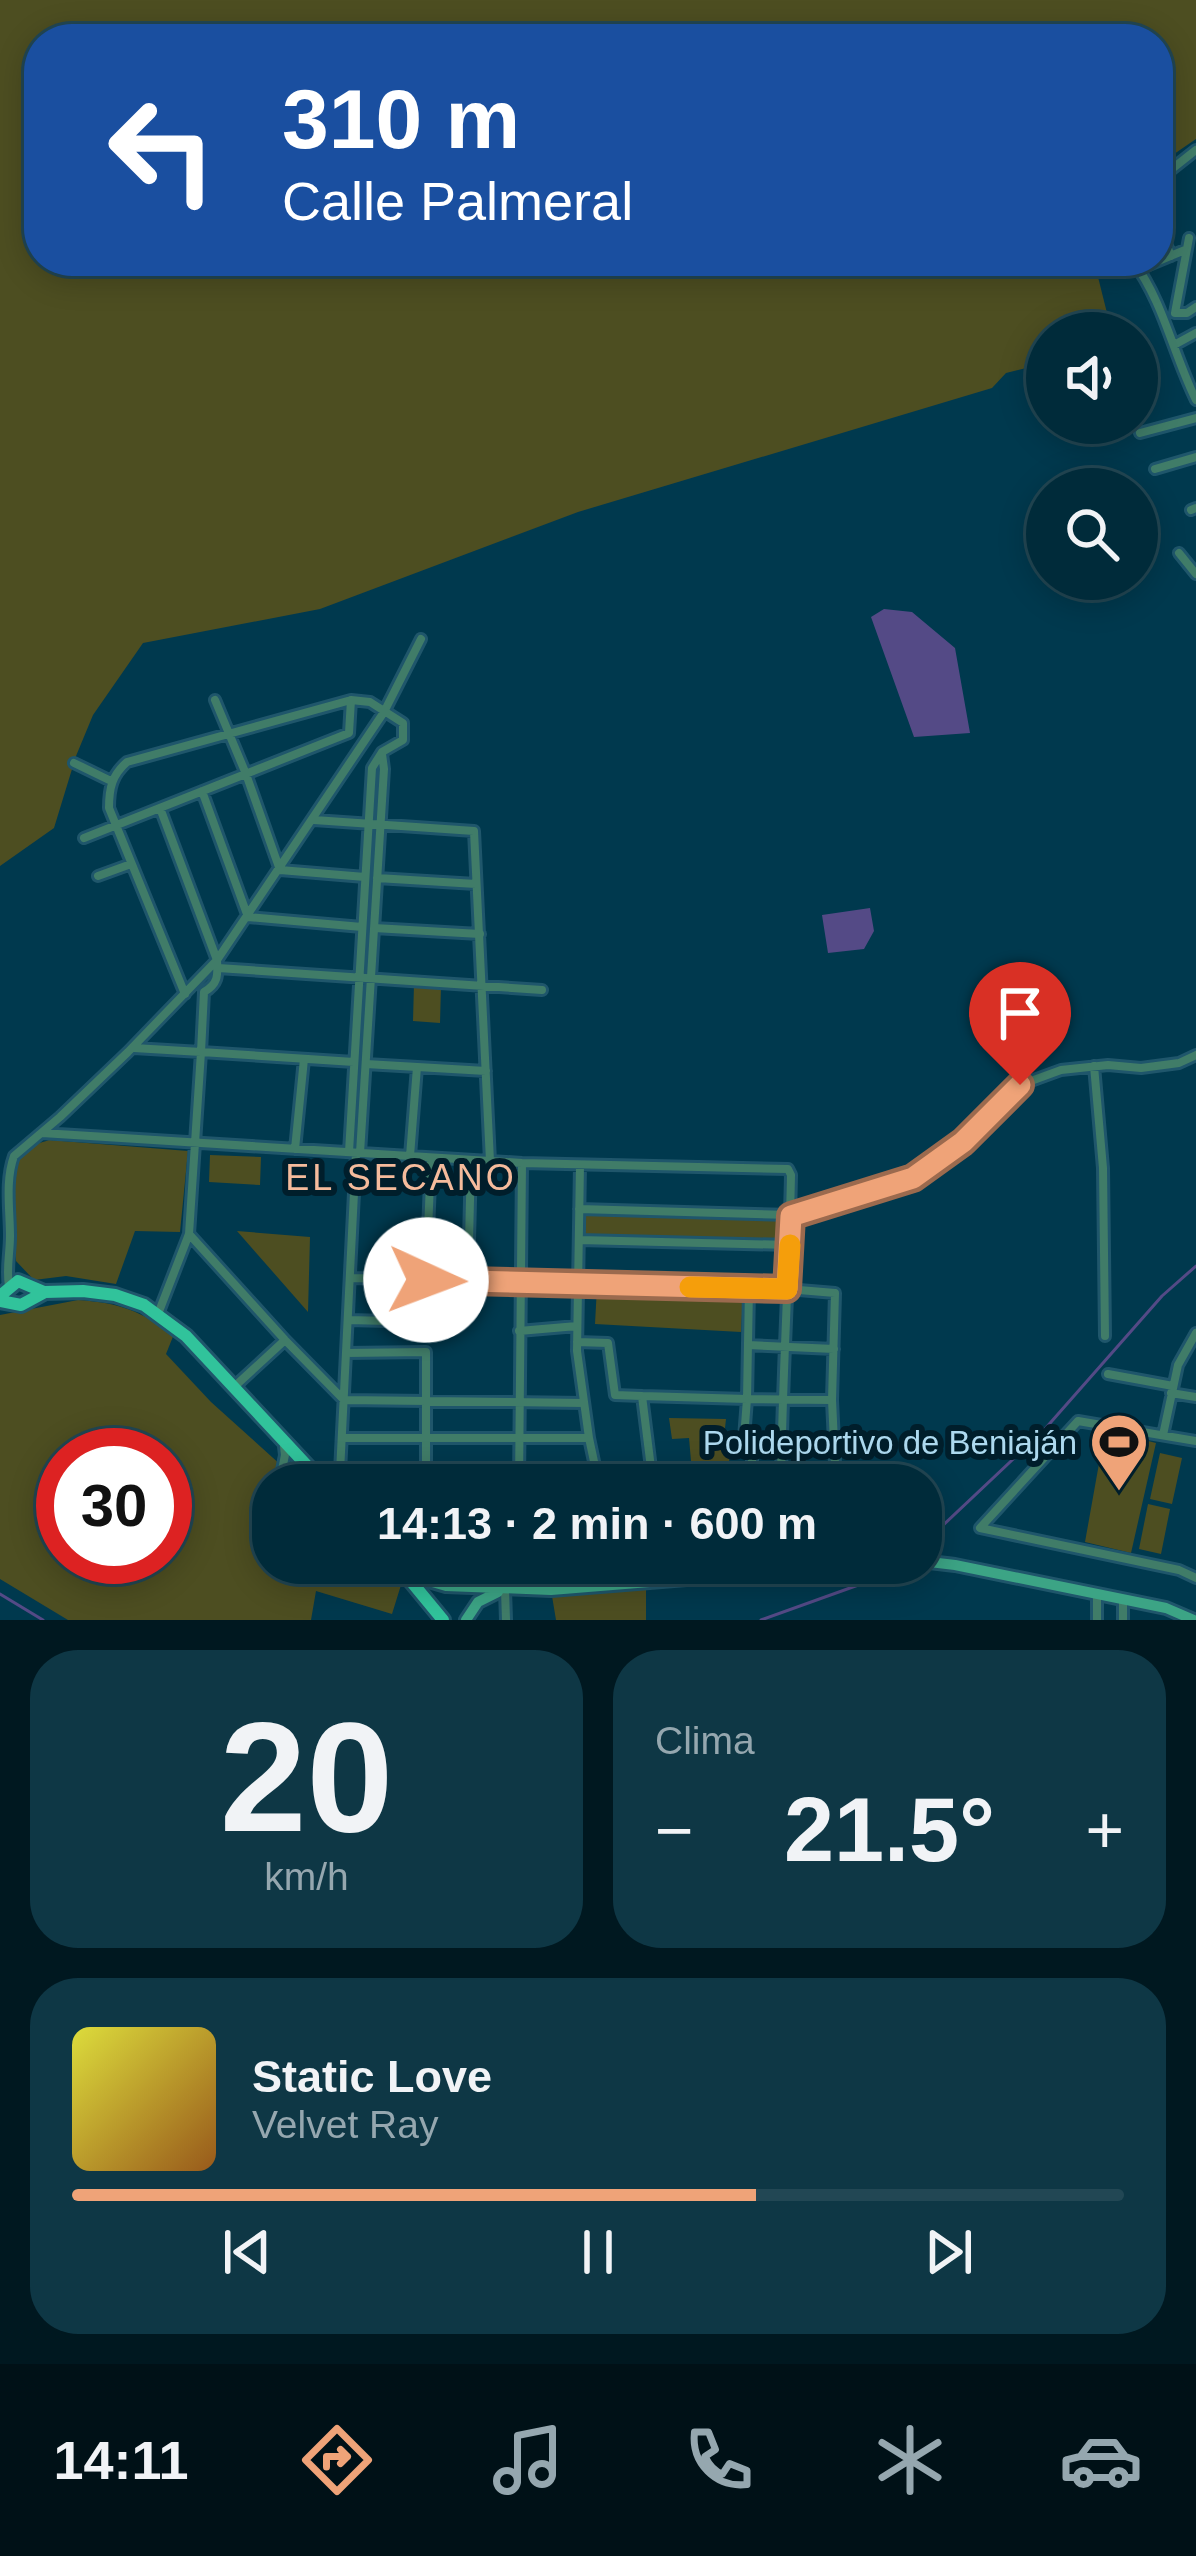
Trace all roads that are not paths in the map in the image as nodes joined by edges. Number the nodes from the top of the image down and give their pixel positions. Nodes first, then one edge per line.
1 (1189, 238) dead end
2 (1185, 250) junction
3 (1173, 255) edge
4 (1196, 261) edge
5 (1184, 262) junction
6 (1143, 276) edge
7 (1196, 308) edge
8 (1170, 316) junction
9 (1196, 333) edge
10 (1174, 345) junction
11 (1191, 378) edge
12 (1196, 400) edge
13 (1196, 418) edge
14 (1158, 428) edge
15 (1196, 457) edge
16 (1158, 468) edge
17 (1179, 553) dead end
18 (1196, 574) edge
19 (421, 638) dead end
20 (215, 700) dead end
21 (351, 700) junction
22 (384, 712) junction
23 (231, 735) junction
24 (382, 752) junction
25 (74, 763) dead end
26 (246, 774) junction
27 (111, 781) junction
28 (202, 791) junction
29 (160, 808) junction
30 (314, 820) junction
31 (369, 825) junction
32 (116, 826) junction
33 (380, 826) junction
34 (83, 838) dead end
35 (131, 864) junction
36 (280, 870) junction
37 (98, 876) dead end
38 (365, 877) junction
39 (377, 878) junction
40 (476, 884) junction
41 (248, 917) junction
42 (362, 927) junction
43 (374, 928) junction
44 (480, 934) junction
45 (218, 964) junction
46 (359, 976) junction
47 (371, 977) junction
48 (482, 985) junction
49 (542, 990) dead end
50 (185, 994) junction
51 (132, 1048) junction
52 (201, 1052) junction
53 (1196, 1055) edge
54 (304, 1059) junction
55 (354, 1062) junction
56 (366, 1064) junction
57 (1094, 1066) junction
58 (417, 1067) junction
59 (486, 1071) junction
60 (42, 1133) junction
61 (195, 1143) junction
62 (295, 1149) junction
63 (355, 1153) junction
64 (410, 1156) junction
65 (431, 1158) junction
66 (471, 1160) junction
67 (490, 1161) junction
68 (522, 1163) junction
69 (580, 1165) junction
70 (5, 1170) edge
71 (580, 1209) junction
72 (5, 1214) edge
73 (791, 1216) junction
74 (189, 1234) junction
75 (579, 1240) junction
76 (790, 1245) junction
77 (350, 1278) junction
78 (426, 1280) junction
79 (468, 1281) junction
80 (520, 1283) junction
81 (578, 1285) junction
82 (6, 1286) edge
83 (748, 1288) junction
84 (27, 1289) junction
85 (787, 1289) junction
86 (158, 1314) junction
87 (348, 1320) junction
88 (430, 1322) dead end
89 (577, 1326) junction
90 (519, 1331) junction
91 (1196, 1333) edge
92 (1105, 1336) dead end
93 (285, 1340) junction
94 (577, 1342) junction
95 (748, 1346) junction
96 (786, 1346) junction
97 (834, 1349) junction
98 (346, 1353) junction
99 (1108, 1374) dead end
100 (234, 1388) junction
101 (1172, 1389) junction
102 (642, 1396) junction
103 (1196, 1397) edge
104 (344, 1400) junction
105 (426, 1400) junction
106 (747, 1400) junction
107 (782, 1400) junction
108 (832, 1400) junction
109 (519, 1402) junction
110 (584, 1403) junction
111 (1163, 1435) junction
112 (281, 1437) junction
113 (342, 1438) junction
114 (426, 1438) junction
115 (519, 1438) junction
116 (589, 1438) junction
117 (1196, 1441) edge
118 (283, 1464) edge
119 (305, 1464) edge
120 (340, 1464) edge
121 (426, 1464) edge
122 (519, 1464) edge
123 (594, 1464) edge
124 (651, 1464) edge
125 (752, 1464) edge
126 (781, 1464) edge
127 (835, 1464) edge
128 (942, 1563) edge
129 (1196, 1578) edge
130 (513, 1584) edge
131 (637, 1584) edge
132 (423, 1585) joint
133 (631, 1585) joint
134 (512, 1590) junction
135 (1097, 1594) junction
136 (1123, 1599) junction
137 (443, 1620) edge
138 (466, 1620) edge
139 (506, 1620) edge
140 (1097, 1620) edge
141 (1123, 1620) edge
142 (1194, 1620) edge

1 - 2 street
2 - 3 street
2 - 5 street
4 - 5 street
5 - 8 street
6 - 8 street
7 - 8 street
8 - 10 street
9 - 10 street
10 - 11 street
11 - 12 street
13 - 14 street
15 - 16 street
17 - 18 street
19 - 22 street
20 - 23 street
21 - 22 street
21 - 23 street
21 - 26 street
22 - 24 street
22 - 30 street
23 - 26 street
23 - 27 street
24 - 31 street
24 - 33 street
25 - 27 street
26 - 28 street
26 - 36 street
27 - 32 street
28 - 29 street
28 - 41 street
29 - 32 street
29 - 45 street
30 - 31 street
30 - 36 street
31 - 33 street
31 - 38 street
32 - 34 street
32 - 35 street
33 - 39 street
33 - 40 street
35 - 37 street
35 - 50 street
36 - 38 street
36 - 41 street
38 - 42 street
39 - 40 street
39 - 43 street
40 - 44 street
41 - 42 street
41 - 45 street
42 - 46 street
43 - 44 street
43 - 47 street
44 - 48 street
45 - 46 street
45 - 50 street
45 - 52 street
46 - 47 street
46 - 55 street
47 - 48 street
47 - 56 street
48 - 49 street
48 - 59 street
50 - 51 street
51 - 52 street
51 - 60 street
52 - 54 street
52 - 61 street
53 - 57 street
54 - 55 street
54 - 62 street
55 - 63 street
56 - 58 street
56 - 63 street
57 - 73 street
57 - 92 street
58 - 59 street
58 - 64 street
59 - 67 street
60 - 61 street
60 - 70 street
61 - 62 street
61 - 74 street
62 - 63 street
63 - 64 street
63 - 77 street
64 - 65 street
65 - 66 street
65 - 78 street
66 - 67 street
66 - 79 street
67 - 68 street
68 - 69 street
68 - 80 street
69 - 71 street
69 - 73 street
70 - 72 street
71 - 73 street
71 - 75 street
72 - 82 street
73 - 76 street
74 - 86 street
74 - 93 street
75 - 76 street
75 - 81 street
76 - 85 street
77 - 78 street
77 - 87 street
78 - 79 street
79 - 80 street
80 - 81 street
80 - 90 street
81 - 83 street
81 - 89 street
82 - 84 main road
82 - 84 main road
83 - 85 street
83 - 95 street
84 - 86 main road
85 - 96 street
85 - 97 street
86 - 100 main road
87 - 88 street
87 - 98 street
89 - 90 street
89 - 94 street
90 - 109 street
91 - 101 street
93 - 100 street
93 - 104 street
94 - 102 street
94 - 110 street
95 - 96 street
95 - 106 street
96 - 97 street
96 - 107 street
97 - 108 street
98 - 104 street
98 - 105 street
99 - 101 street
100 - 112 main road
101 - 103 street
101 - 111 street
102 - 106 street
102 - 124 street
104 - 105 street
104 - 113 street
105 - 109 street
105 - 114 street
106 - 107 street
106 - 125 street
107 - 108 street
107 - 126 street
108 - 127 street
109 - 110 street
109 - 115 street
110 - 116 street
111 - 117 street
111 - 129 street
112 - 118 street
112 - 119 main road
113 - 114 street
113 - 120 street
114 - 115 street
114 - 121 street
115 - 116 street
115 - 122 street
116 - 123 street
128 - 135 main road
130 - 134 street
131 - 133 main road
132 - 134 main road
132 - 137 main road
133 - 134 main road
134 - 138 main road
134 - 139 street
135 - 136 main road
135 - 140 street
136 - 141 street
136 - 142 main road

